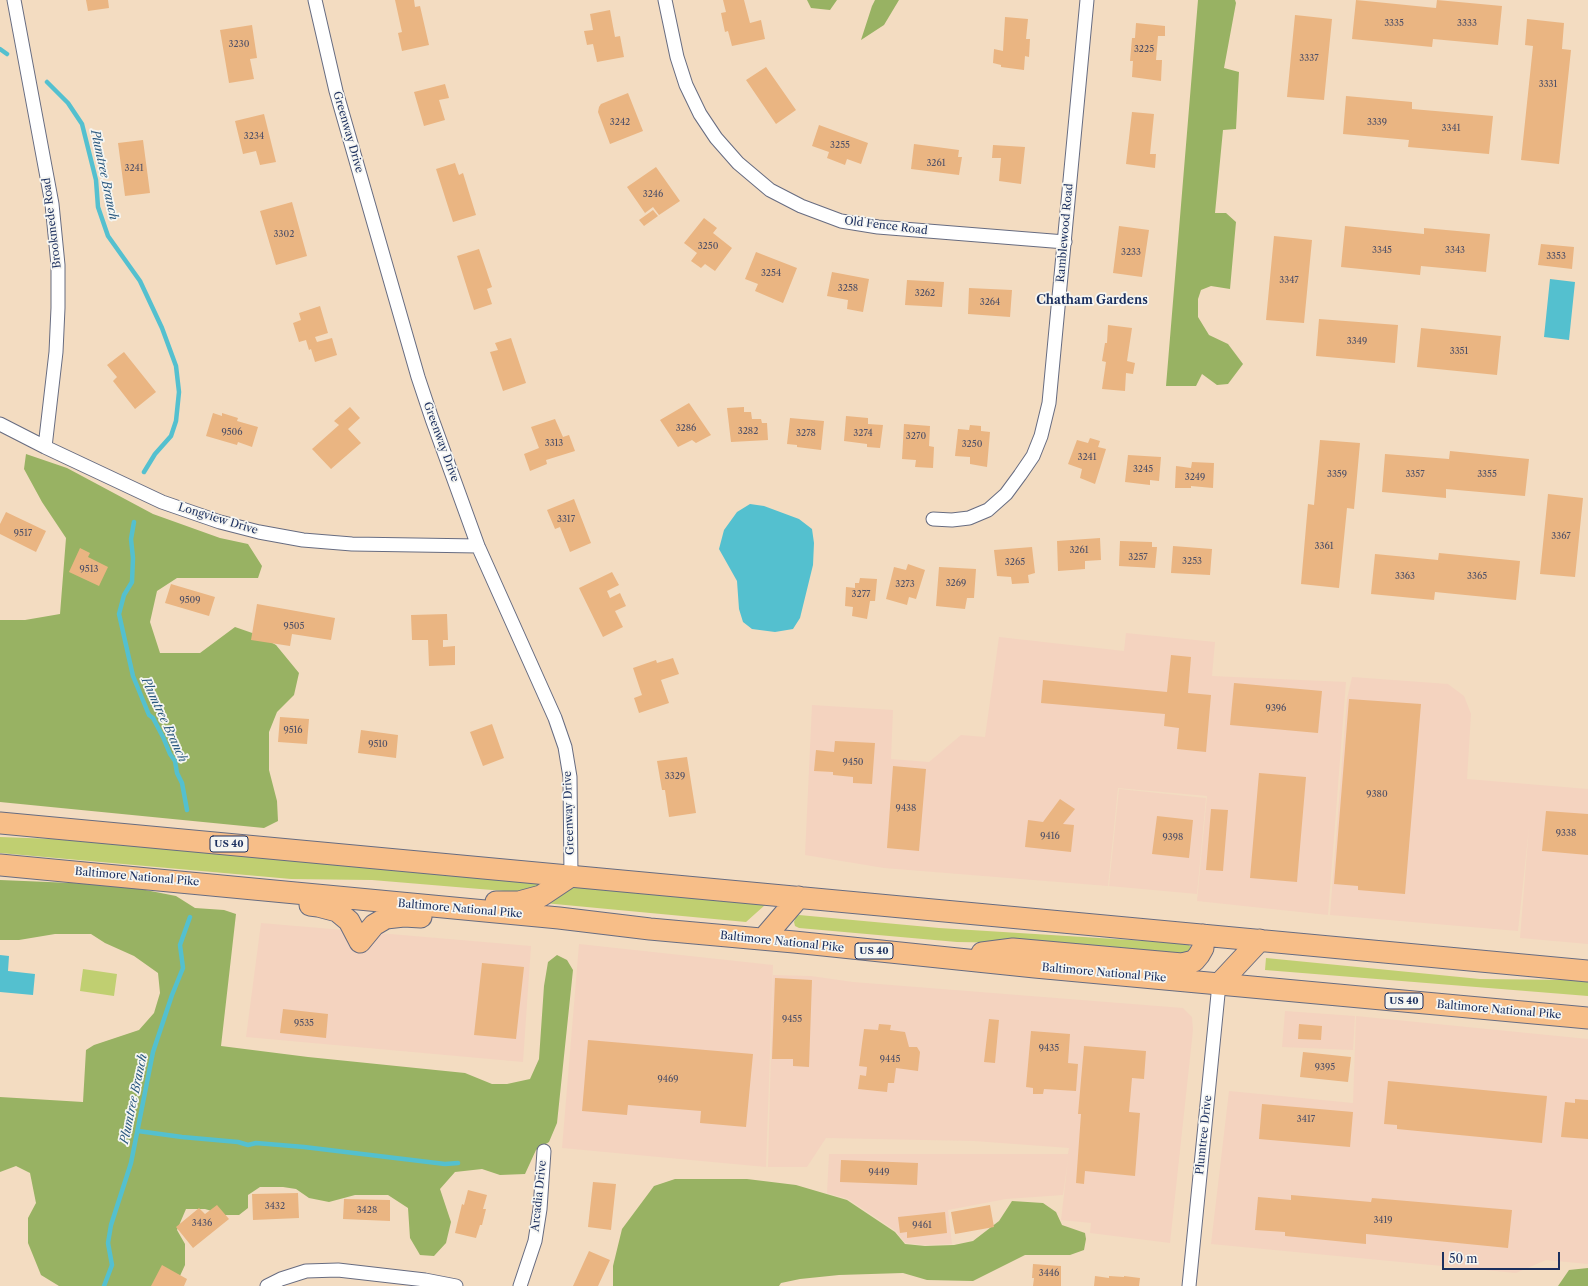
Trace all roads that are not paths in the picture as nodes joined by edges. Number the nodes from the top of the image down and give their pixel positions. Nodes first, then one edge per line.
1 (14, 0) edge
2 (315, 0) edge
3 (666, 0) edge
4 (1087, 0) edge
5 (1065, 242) junction
6 (0, 424) edge
7 (45, 447) junction
8 (933, 519) dead end
9 (478, 546) junction
10 (0, 823) edge
11 (0, 865) edge
12 (571, 876) junction
13 (178, 881) junction
14 (799, 898) junction
15 (405, 904) junction
16 (559, 918) junction
17 (1203, 935) junction
18 (763, 939) junction
19 (1260, 940) junction
20 (943, 958) junction
21 (1588, 971) edge
22 (1219, 984) junction
23 (1588, 1018) edge
24 (544, 1151) dead end
25 (267, 1286) edge
26 (456, 1286) edge
27 (520, 1286) edge
28 (1189, 1286) edge

1 - 7 street, Brookmede Road
2 - 9 street, Greenway Drive
3 - 5 street, Old Fence Road
4 - 5 street, Ramblewood Road
5 - 8 street, Ramblewood Road
6 - 7 street, Longview Drive
7 - 9 street, Longview Drive
9 - 12 street, Greenway Drive
10 - 12 main road, US 40
11 - 13 main road, Baltimore National Pike / US 40
12 - 14 main road, US 40
12 - 15 main road
13 - 15 main road, Baltimore National Pike / US 40
13 - 16 main road
14 - 17 main road, US 40
14 - 18 main road
15 - 16 main road, Baltimore National Pike / US 40
16 - 18 main road, Baltimore National Pike / US 40
17 - 19 main road, US 40
17 - 20 main road
18 - 20 main road, Baltimore National Pike / US 40
19 - 21 main road, US 40
19 - 22 main road
20 - 22 main road, Baltimore National Pike / US 40
22 - 23 main road, Baltimore National Pike / US 40
22 - 28 street, Plumtree Drive
24 - 27 street, Arcadia Drive
25 - 26 street

